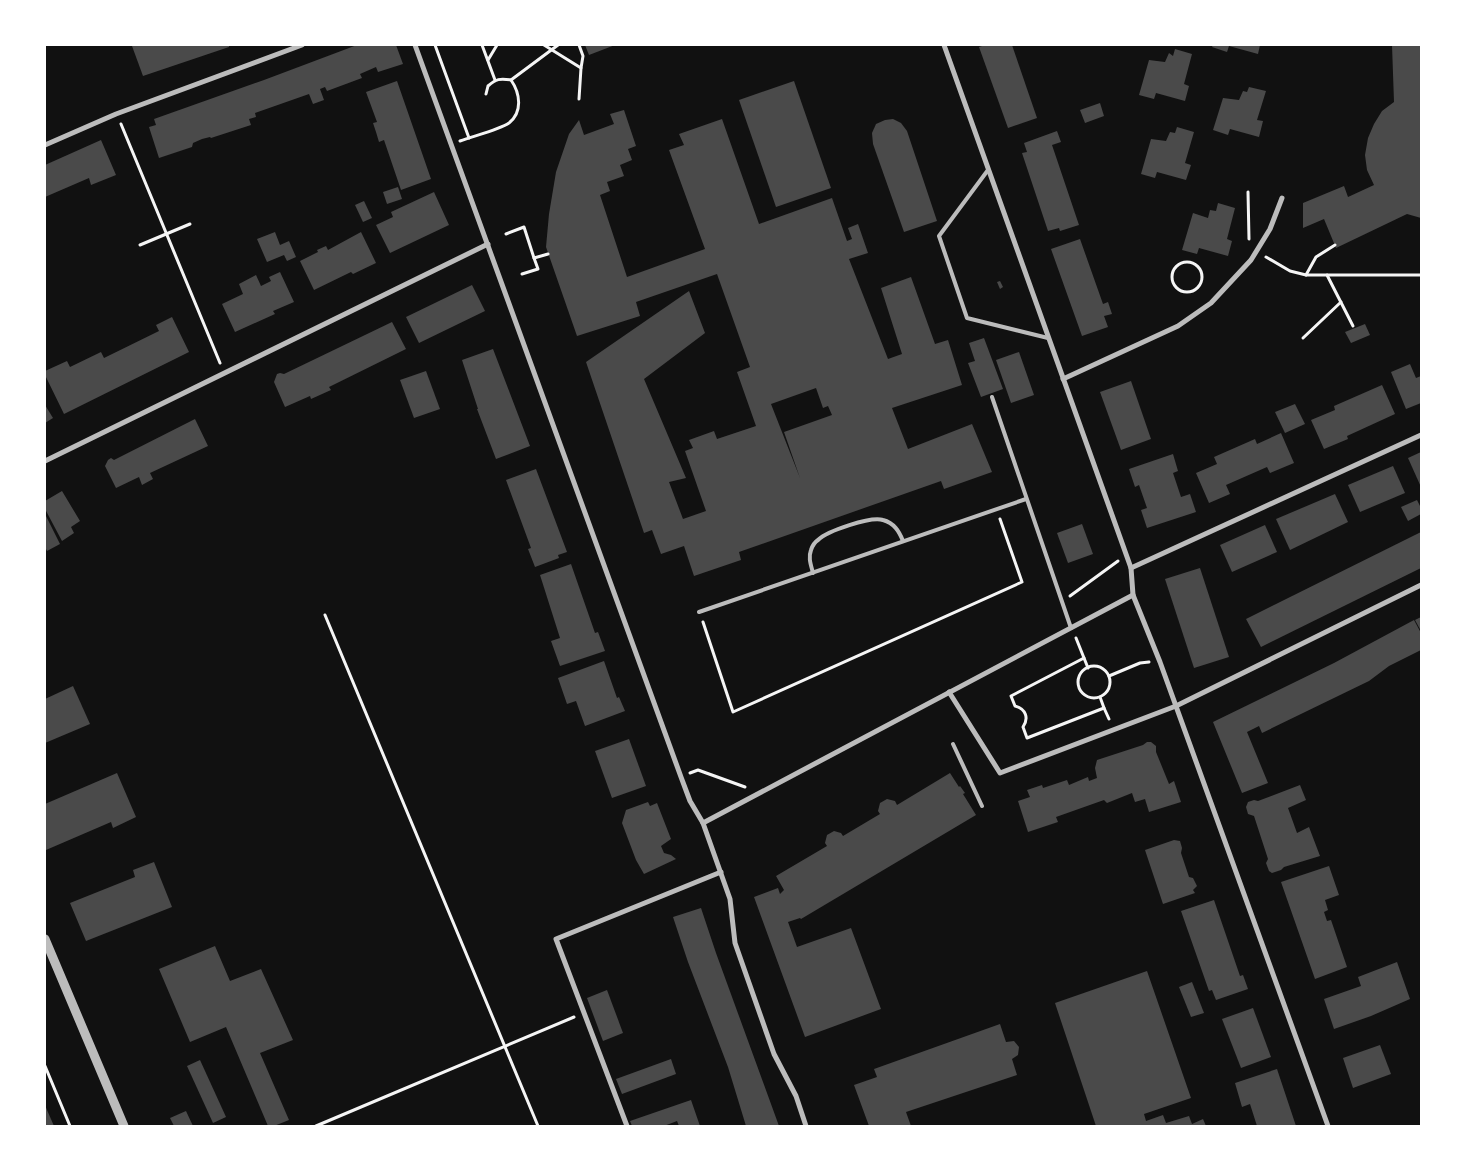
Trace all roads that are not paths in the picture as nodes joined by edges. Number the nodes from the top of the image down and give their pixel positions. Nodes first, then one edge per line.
1 (302, 45) edge
2 (415, 45) edge
3 (944, 45) edge
4 (45, 145) edge
5 (988, 170) junction
6 (1282, 198) dead end
7 (488, 244) junction
8 (1048, 338) junction
9 (1063, 379) junction
10 (992, 397) dead end
11 (1421, 435) edge
12 (45, 462) edge
13 (1026, 499) junction
14 (903, 541) junction
15 (1131, 568) junction
16 (813, 573) junction
17 (1421, 585) edge
18 (1133, 595) junction
19 (699, 612) road end
20 (1072, 628) junction
21 (949, 692) junction
22 (1176, 706) junction
23 (953, 744) dead end
24 (982, 806) dead end
25 (703, 823) junction
26 (721, 872) junction
27 (45, 940) edge
28 (124, 1126) edge
29 (627, 1126) edge
30 (806, 1126) edge
31 (1328, 1126) edge

1 - 4 street
2 - 7 street
3 - 5 street
5 - 8 street
5 - 8 lane
6 - 9 street
7 - 12 street
7 - 25 street
8 - 9 street
9 - 15 street
10 - 13 lane
11 - 15 street
13 - 14 lane
13 - 20 lane
14 - 16 lane
14 - 16 lane
15 - 18 street
16 - 19 lane
17 - 22 street
18 - 20 street
18 - 22 street
20 - 21 street
21 - 22 street
21 - 25 street
22 - 31 street
23 - 24 lane
25 - 26 street
26 - 29 street
26 - 30 street
27 - 28 street

